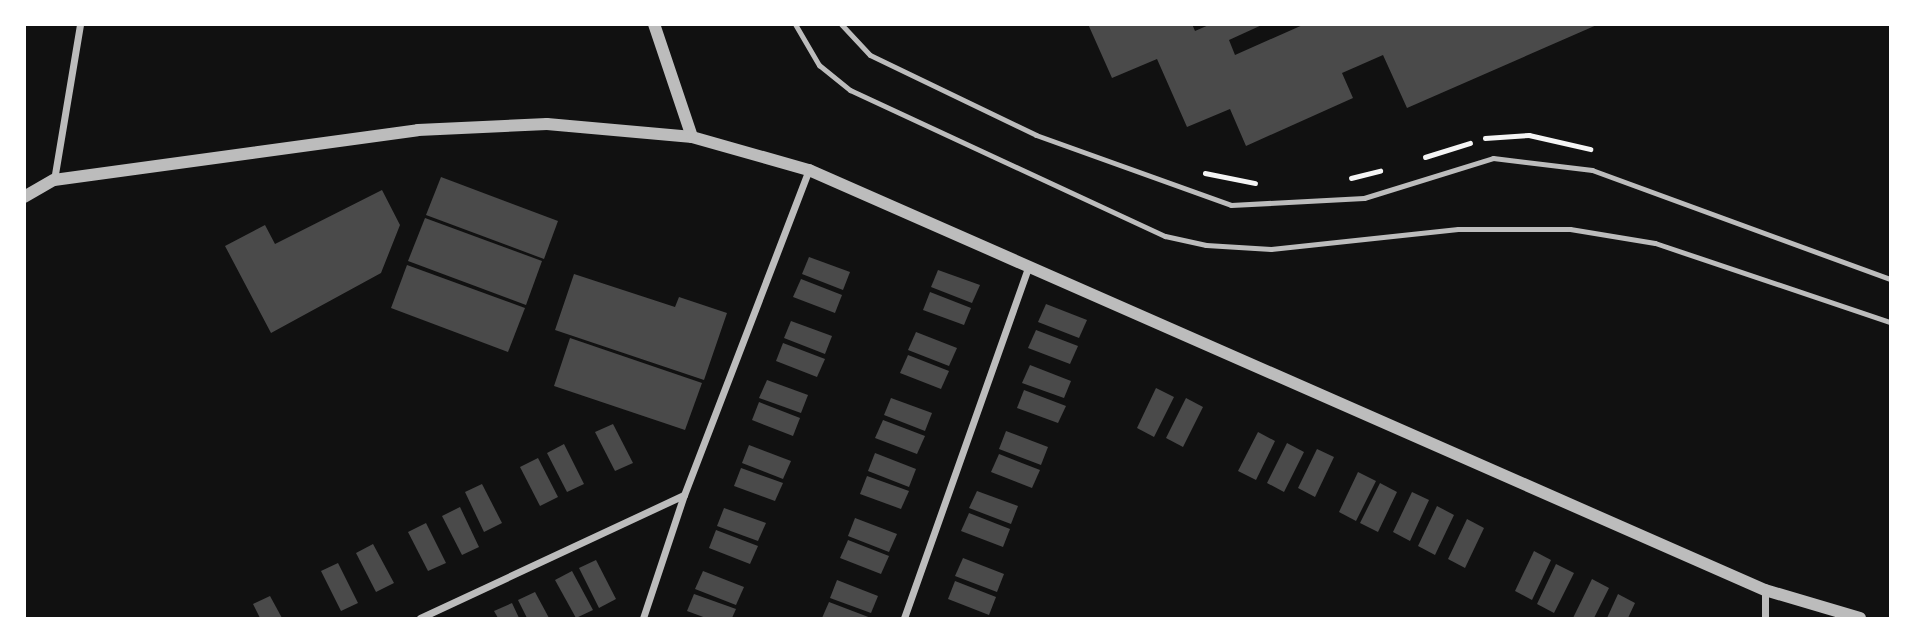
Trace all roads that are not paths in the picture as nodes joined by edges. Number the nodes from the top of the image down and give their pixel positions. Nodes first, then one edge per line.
1 (80, 24) edge
2 (654, 24) edge
3 (795, 24) edge
4 (841, 24) edge
5 (692, 137) junction
6 (809, 170) junction
7 (54, 180) junction
8 (24, 197) edge
9 (1028, 268) junction
10 (1891, 279) edge
11 (1891, 322) edge
12 (684, 495) junction
13 (1765, 590) junction
14 (420, 618) edge
15 (643, 618) edge
16 (904, 618) edge
17 (1765, 618) edge
18 (1860, 618) edge

1 - 7 street
2 - 5 street
3 - 11 lane
4 - 10 lane
5 - 6 street
5 - 7 street
6 - 9 street
6 - 12 street
7 - 8 street
9 - 13 street
9 - 16 street
12 - 14 street
12 - 15 street
13 - 17 street
13 - 18 street

